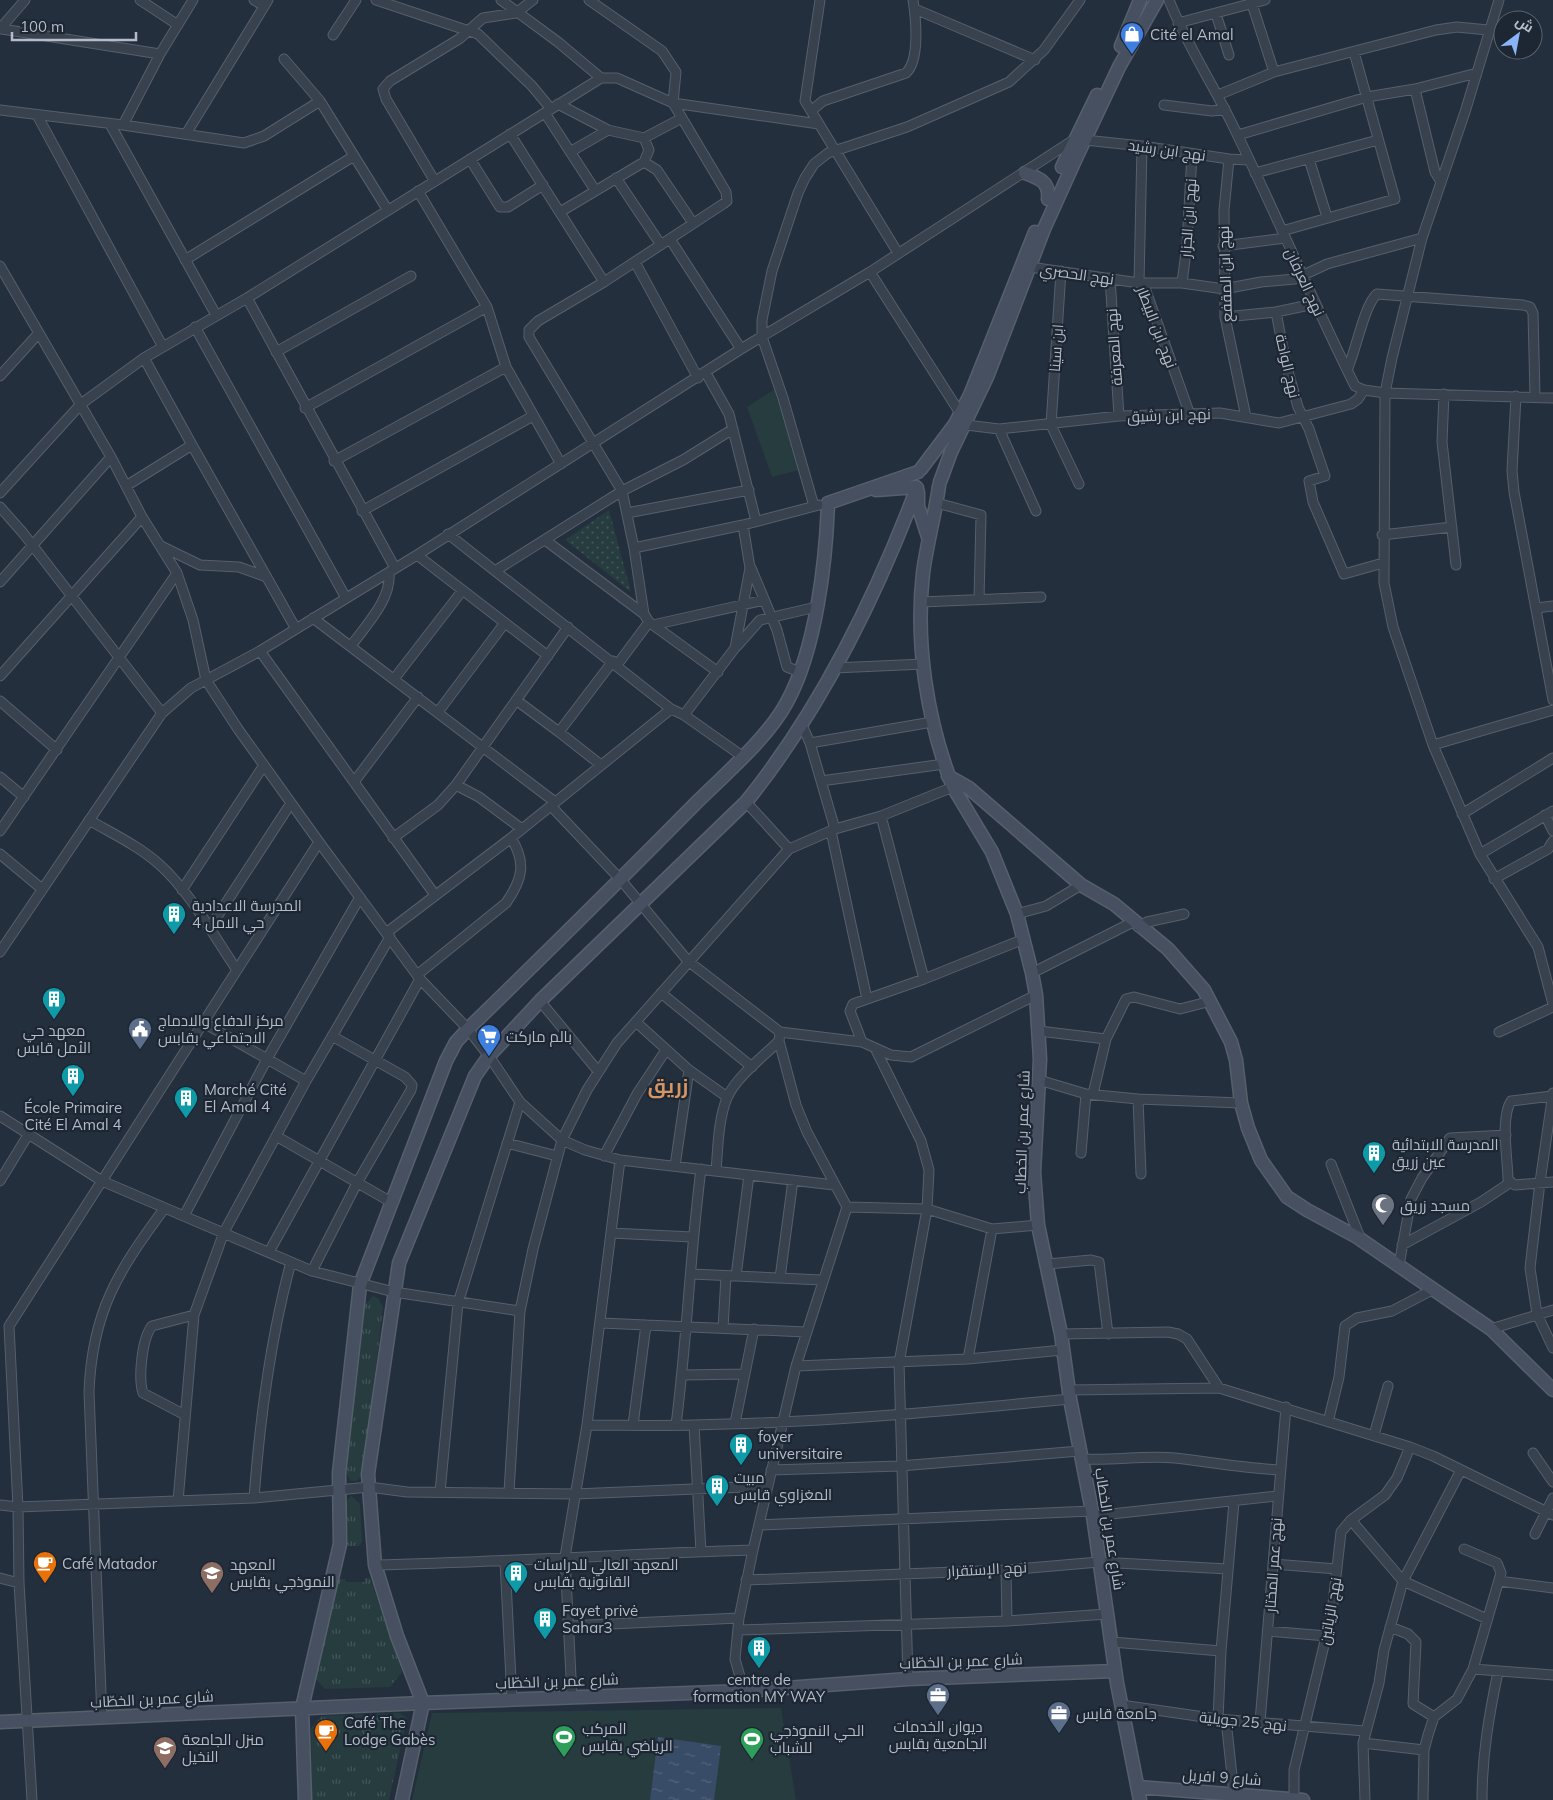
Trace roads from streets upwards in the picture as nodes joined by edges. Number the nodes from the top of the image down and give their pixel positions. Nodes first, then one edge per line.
1 (25, 0) edge
2 (140, 0) edge
3 (193, 0) edge
4 (254, 0) edge
5 (356, 0) edge
6 (376, 0) edge
7 (501, 0) edge
8 (533, 0) edge
9 (589, 0) edge
10 (820, 0) edge
11 (1080, 0) edge
12 (1140, 0) edge
13 (1157, 0) edge
14 (1169, 0) edge
15 (1265, 0) edge
16 (1500, 0) edge
17 (266, 3) edge
18 (1252, 4) junction
19 (914, 5) edge
20 (516, 13) junction
21 (1216, 14) junction
22 (1178, 24) junction
23 (178, 25) junction
24 (1, 29) edge
25 (469, 30) junction
26 (1488, 30) junction
27 (332, 35) dead end
28 (1354, 52) junction
29 (160, 54) junction
30 (1229, 55) dead end
31 (284, 59) dead end
32 (1035, 60) junction
33 (1274, 72) junction
34 (1477, 72) junction
35 (601, 78) junction
36 (1415, 89) junction
37 (1218, 95) junction
38 (1367, 97) junction
39 (320, 101) junction
40 (673, 103) junction
41 (1164, 105) dead end
42 (551, 109) junction
43 (1225, 109) junction
44 (0, 110) edge
45 (810, 111) junction
46 (37, 115) junction
47 (682, 118) junction
48 (110, 124) junction
49 (819, 124) junction
50 (123, 125) junction
51 (608, 130) junction
52 (186, 134) junction
53 (510, 134) junction
54 (1238, 134) junction
55 (644, 138) junction
56 (1080, 139) junction
57 (1378, 140) junction
58 (1142, 146) junction
59 (835, 151) junction
60 (570, 152) junction
61 (1192, 154) junction
62 (354, 156) junction
63 (1310, 158) junction
64 (470, 159) junction
65 (1229, 159) junction
66 (1248, 160) junction
67 (644, 162) junction
68 (1255, 173) junction
69 (1025, 174) junction
70 (616, 178) junction
71 (434, 180) junction
72 (1440, 180) junction
73 (543, 185) junction
74 (595, 190) junction
75 (418, 191) junction
76 (1048, 199) junction
77 (386, 209) junction
78 (560, 212) junction
79 (1327, 217) junction
80 (693, 223) junction
81 (1283, 234) junction
82 (1422, 238) junction
83 (670, 239) junction
84 (661, 245) junction
85 (1223, 246) junction
86 (898, 253) junction
87 (185, 260) junction
88 (635, 262) junction
89 (0, 266) edge
90 (1030, 267) junction
91 (870, 272) junction
92 (1061, 272) junction
93 (411, 276) dead end
94 (1303, 276) junction
95 (1110, 278) junction
96 (604, 282) junction
97 (1139, 283) junction
98 (1182, 283) junction
99 (1224, 289) junction
100 (1406, 294) junction
101 (246, 298) junction
102 (1314, 304) junction
103 (487, 307) junction
104 (1276, 312) junction
105 (216, 315) junction
106 (1225, 317) junction
107 (195, 327) junction
108 (39, 334) junction
109 (762, 337) junction
110 (163, 347) junction
111 (741, 350) junction
112 (276, 352) junction
113 (144, 358) junction
114 (506, 367) junction
115 (1347, 370) junction
116 (702, 375) junction
117 (0, 376) edge
118 (1364, 390) junction
119 (1385, 393) junction
120 (1444, 394) junction
121 (1516, 396) junction
122 (1535, 396) junction
123 (1553, 398) edge
124 (81, 404) junction
125 (306, 408) junction
126 (1190, 415) junction
127 (533, 416) junction
128 (1119, 416) junction
129 (1246, 417) junction
130 (1303, 418) junction
131 (963, 419) junction
132 (1052, 425) junction
133 (733, 429) junction
134 (998, 429) junction
135 (594, 442) junction
136 (192, 445) junction
137 (111, 457) junction
138 (334, 461) junction
139 (561, 464) junction
140 (920, 470) junction
141 (940, 484) junction
142 (1079, 484) dead end
143 (126, 486) junction
144 (917, 488) junction
145 (749, 490) junction
146 (871, 490) junction
147 (622, 491) junction
148 (0, 493) edge
149 (828, 503) junction
150 (937, 503) junction
151 (814, 506) junction
152 (0, 507) edge
153 (362, 511) junction
154 (1036, 511) dead end
155 (627, 513) junction
156 (142, 517) junction
157 (756, 521) junction
158 (743, 524) junction
159 (1452, 527) junction
160 (448, 534) junction
161 (1382, 536) junction
162 (928, 538) junction
163 (545, 540) junction
164 (33, 546) junction
165 (161, 546) junction
166 (634, 548) junction
167 (417, 555) junction
168 (1383, 564) junction
169 (1456, 565) dead end
170 (750, 568) junction
171 (392, 570) junction
172 (495, 571) junction
173 (177, 573) junction
174 (265, 577) junction
175 (0, 582) edge
176 (462, 591) junction
177 (70, 596) junction
178 (1041, 597) dead end
179 (346, 598) junction
180 (764, 600) junction
181 (979, 600) junction
182 (921, 602) junction
183 (743, 604) junction
184 (1553, 606) edge
185 (816, 608) junction
186 (1536, 608) junction
187 (644, 614) junction
188 (771, 617) junction
189 (314, 618) junction
190 (651, 623) junction
191 (504, 624) junction
192 (568, 627) junction
193 (296, 629) junction
194 (351, 646) junction
195 (735, 648) junction
196 (260, 651) junction
197 (548, 656) junction
198 (119, 659) junction
199 (615, 663) junction
200 (924, 664) junction
201 (834, 668) junction
202 (718, 672) junction
203 (800, 672) junction
204 (0, 676) edge
205 (394, 679) junction
206 (206, 680) junction
207 (418, 697) junction
208 (516, 700) junction
209 (1553, 700) edge
210 (0, 701) edge
211 (671, 708) junction
212 (1553, 710) edge
213 (438, 712) junction
214 (162, 713) junction
215 (684, 715) junction
216 (932, 722) junction
217 (802, 725) junction
218 (559, 732) junction
219 (810, 743) junction
220 (1433, 745) junction
221 (482, 746) junction
222 (57, 750) junction
223 (742, 756) junction
224 (1553, 758) edge
225 (601, 765) junction
226 (264, 766) junction
227 (948, 776) junction
228 (0, 777) edge
229 (821, 781) junction
230 (354, 782) junction
231 (456, 784) junction
232 (24, 797) junction
233 (746, 802) junction
234 (291, 803) junction
235 (553, 804) junction
236 (1549, 813) edge
237 (1462, 814) junction
238 (881, 816) junction
239 (89, 820) junction
240 (522, 829) junction
241 (833, 830) junction
242 (0, 831) edge
243 (1553, 831) edge
244 (394, 838) junction
245 (511, 838) junction
246 (1553, 841) edge
247 (319, 842) junction
248 (789, 849) junction
249 (0, 854) edge
250 (1480, 854) junction
251 (1494, 879) junction
252 (621, 880) junction
253 (1081, 885) junction
254 (42, 889) junction
255 (182, 890) junction
256 (435, 895) junction
257 (360, 897) junction
258 (640, 903) junction
259 (1017, 914) junction
260 (1184, 914) dead end
261 (1136, 924) junction
262 (209, 929) junction
263 (388, 935) junction
264 (1024, 939) junction
265 (0, 952) edge
266 (688, 961) junction
267 (236, 970) junction
268 (1032, 973) junction
269 (419, 977) junction
270 (924, 979) junction
271 (661, 993) junction
272 (1036, 996) junction
273 (868, 999) junction
274 (540, 1001) junction
275 (1211, 1002) junction
276 (1553, 1004) edge
277 (202, 1022) junction
278 (636, 1022) junction
279 (468, 1029) junction
280 (1039, 1031) junction
281 (1499, 1032) dead end
282 (332, 1036) junction
283 (780, 1036) junction
284 (1106, 1039) junction
285 (862, 1042) junction
286 (875, 1048) junction
287 (666, 1050) junction
288 (490, 1056) junction
289 (267, 1059) junction
290 (374, 1059) junction
291 (752, 1067) junction
292 (689, 1070) junction
293 (598, 1071) junction
294 (1039, 1080) junction
295 (306, 1081) junction
296 (1089, 1094) junction
297 (1553, 1095) edge
298 (727, 1097) junction
299 (1138, 1099) junction
300 (520, 1102) junction
301 (1242, 1103) junction
302 (0, 1116) edge
303 (1550, 1132) edge
304 (28, 1135) junction
305 (1506, 1135) junction
306 (276, 1136) junction
307 (562, 1140) junction
308 (507, 1143) junction
309 (1081, 1153) dead end
310 (557, 1156) junction
311 (604, 1156) junction
312 (620, 1160) junction
313 (319, 1161) junction
314 (1331, 1164) dead end
315 (676, 1166) junction
316 (701, 1169) junction
317 (716, 1171) junction
318 (1141, 1174) dead end
319 (749, 1175) junction
320 (793, 1180) junction
321 (0, 1181) edge
322 (102, 1181) junction
323 (1510, 1182) junction
324 (1540, 1182) junction
325 (1553, 1182) edge
326 (357, 1183) junction
327 (834, 1185) junction
328 (391, 1202) junction
329 (848, 1207) junction
330 (164, 1209) junction
331 (927, 1209) junction
332 (184, 1216) junction
333 (1038, 1225) junction
334 (992, 1229) junction
335 (224, 1232) junction
336 (611, 1234) junction
337 (692, 1237) junction
338 (1357, 1237) junction
339 (1402, 1245) junction
340 (269, 1252) junction
341 (291, 1262) junction
342 (1048, 1264) junction
343 (1399, 1265) junction
344 (312, 1270) junction
345 (691, 1274) junction
346 (726, 1276) junction
347 (736, 1276) junction
348 (780, 1278) junction
349 (822, 1280) junction
350 (360, 1285) junction
351 (1434, 1289) junction
352 (394, 1292) junction
353 (458, 1303) junction
354 (1553, 1310) edge
355 (520, 1311) junction
356 (1537, 1314) junction
357 (194, 1315) junction
358 (0, 1321) edge
359 (601, 1324) junction
360 (646, 1325) junction
361 (9, 1326) junction
362 (687, 1326) junction
363 (723, 1328) junction
364 (754, 1329) junction
365 (1491, 1329) junction
366 (806, 1332) junction
367 (1061, 1334) junction
368 (1108, 1334) junction
369 (1553, 1348) edge
370 (1063, 1350) junction
371 (968, 1359) junction
372 (899, 1363) junction
373 (796, 1366) junction
374 (744, 1374) junction
375 (683, 1375) junction
376 (1388, 1386) dead end
377 (1219, 1388) junction
378 (1553, 1390) edge
379 (1070, 1394) junction
380 (1286, 1407) junction
381 (183, 1414) junction
382 (899, 1415) junction
383 (782, 1422) junction
384 (1328, 1422) junction
385 (735, 1423) junction
386 (587, 1425) junction
387 (633, 1425) junction
388 (676, 1425) junction
389 (694, 1425) junction
390 (1374, 1435) junction
391 (1410, 1447) junction
392 (1534, 1453) dead end
393 (1081, 1455) junction
394 (900, 1466) junction
395 (771, 1470) junction
396 (1280, 1470) junction
397 (1461, 1470) junction
398 (1553, 1482) edge
399 (767, 1486) junction
400 (369, 1487) junction
401 (338, 1490) junction
402 (697, 1490) junction
403 (440, 1492) junction
404 (509, 1492) junction
405 (574, 1494) junction
406 (1278, 1496) junction
407 (254, 1498) junction
408 (1553, 1498) edge
409 (178, 1501) junction
410 (95, 1502) junction
411 (1234, 1502) junction
412 (0, 1505) edge
413 (18, 1507) junction
414 (1550, 1513) edge
415 (1092, 1514) junction
416 (902, 1520) junction
417 (1351, 1520) junction
418 (759, 1526) junction
419 (1535, 1534) dead end
420 (1464, 1549) dead end
421 (753, 1550) junction
422 (701, 1552) junction
423 (565, 1557) junction
424 (505, 1562) junction
425 (1100, 1562) junction
426 (1273, 1564) junction
427 (375, 1565) junction
428 (1228, 1569) junction
429 (1338, 1569) junction
430 (1006, 1570) junction
431 (904, 1573) junction
432 (0, 1578) edge
433 (746, 1580) junction
434 (1403, 1581) junction
435 (1499, 1581) junction
436 (19, 1583) junction
437 (1553, 1588) edge
438 (1107, 1614) junction
439 (739, 1618) junction
440 (1487, 1619) junction
441 (1006, 1621) junction
442 (906, 1625) junction
443 (568, 1626) junction
444 (1390, 1627) junction
445 (738, 1630) junction
446 (1268, 1631) junction
447 (1327, 1636) junction
448 (1112, 1642) junction
449 (1221, 1651) junction
450 (1473, 1669) junction
451 (1115, 1671) junction
452 (1498, 1672) junction
453 (1553, 1675) edge
454 (908, 1679) junction
455 (744, 1691) junction
456 (572, 1697) junction
457 (512, 1699) junction
458 (423, 1702) junction
459 (1121, 1705) junction
460 (302, 1708) junction
461 (1434, 1717) junction
462 (102, 1718) junction
463 (1222, 1720) junction
464 (28, 1721) junction
465 (0, 1722) edge
466 (1260, 1722) junction
467 (1304, 1727) junction
468 (1365, 1731) junction
469 (1363, 1743) junction
470 (1424, 1750) junction
471 (1139, 1794) edge
472 (1234, 1794) junction
473 (32, 1800) edge
474 (305, 1800) edge
475 (402, 1800) edge
476 (1298, 1800) edge
477 (1364, 1800) edge
478 (1423, 1800) edge
479 (1482, 1800) edge

1 - 24 street
2 - 23 street
3 - 23 street
4 - 17 street
5 - 27 street
6 - 25 street
7 - 20 street
8 - 20 street
9 - 40 street
10 - 45 street
11 - 32 street
12 - 56 street
13 - 56 street
14 - 22 street, نهج العرفان
15 - 18 street
16 - 26 street
17 - 52 street
18 - 21 street
18 - 33 street
19 - 32 street
19 - 45 street
20 - 25 street
20 - 35 street
21 - 22 street
21 - 30 street
22 - 37 street, نهج العرفان
23 - 29 street
24 - 29 street
25 - 42 street
25 - 71 street
26 - 28 street
26 - 34 street
28 - 33 street
28 - 38 street
29 - 50 street
31 - 39 street
32 - 59 street
33 - 37 street
34 - 36 street
34 - 72 street
35 - 40 street
35 - 42 street
36 - 38 street
36 - 72 street
37 - 43 street, نهج العرفان
38 - 54 street
38 - 57 street
39 - 52 street
39 - 62 street
40 - 47 street
40 - 49 street
41 - 43 street
42 - 51 street
42 - 53 street
42 - 60 street
43 - 54 street, نهج العرفان
44 - 46 street
45 - 49 street
46 - 48 street
46 - 110 street
47 - 55 street
47 - 80 street
48 - 50 street
48 - 87 street
49 - 59 street
50 - 52 street
51 - 55 street
51 - 60 street
53 - 64 street
53 - 73 street
54 - 66 street, نهج العرفان
55 - 67 street
56 - 58 street, نهج ابن رشيد
56 - 69 street
56 - 76 street
56 - 90 street
57 - 63 street
57 - 79 street
58 - 61 street, نهج ابن رشيد
58 - 97 street, نهج ابن البيطار
59 - 86 street
59 - 109 street
60 - 74 street
61 - 65 street, نهج ابن رشيد
61 - 98 street, نهج ابن الجزار
62 - 77 street
62 - 87 street
63 - 68 street
63 - 79 street
64 - 71 street
64 - 73 street
65 - 66 street, نهج ابن رشيد
65 - 85 street, نهج ابن المقفع
66 - 68 street, نهج العرفان
67 - 70 street
67 - 80 street
68 - 81 street, نهج العرفان
69 - 76 street
69 - 86 street
70 - 74 street
70 - 84 street
71 - 75 street
72 - 82 street
73 - 78 street
74 - 78 street
75 - 77 street
75 - 103 street
76 - 131 street
77 - 101 street
78 - 96 street
79 - 81 street
80 - 83 street
81 - 85 street
81 - 94 street, نهج العرفان
82 - 94 street, نهج الحصري
82 - 100 street
83 - 84 street
83 - 111 street
84 - 88 street
85 - 99 street, نهج ابن المقفع
86 - 91 street
87 - 105 street
88 - 96 street
88 - 116 street
89 - 108 street
90 - 92 street, نهج الحصري
90 - 131 street
91 - 109 street
91 - 131 street
92 - 95 street, نهج الحصري
92 - 132 street, ابن سينا
93 - 112 street
94 - 99 street, نهج الحصري
94 - 102 street, نهج العرفان
95 - 97 street, نهج الحصري
95 - 128 street, نهج المعرفة
96 - 135 street
97 - 98 street, نهج الحصري
97 - 126 street, نهج ابن البيطار
98 - 99 street, نهج الحصري
99 - 106 street, نهج ابن المقفع
100 - 115 street
100 - 119 street
100 - 122 street
101 - 105 street
101 - 112 street
102 - 104 street
102 - 115 street, نهج العرفان
103 - 114 street
103 - 125 street
104 - 106 street
104 - 130 street, نهج الواحة
105 - 107 street
106 - 129 street, نهج ابن المقفع
107 - 110 street
107 - 179 street
108 - 117 street
108 - 124 street
109 - 111 street
109 - 151 street
110 - 113 street
111 - 116 street
112 - 125 street
113 - 124 street
113 - 136 street
114 - 127 street
114 - 138 street
115 - 118 street, نهج العرفان
116 - 133 street
116 - 135 street
118 - 119 street
118 - 130 street, نهج ابن رشيق
119 - 120 street
119 - 161 street
120 - 121 street
120 - 159 street
121 - 122 street
121 - 186 street
122 - 123 street
124 - 137 street
124 - 148 street
125 - 138 street
126 - 128 street, نهج ابن رشيق
126 - 129 street, نهج ابن رشيق
127 - 139 street
127 - 153 street
128 - 132 street, نهج ابن رشيق
129 - 130 street, نهج ابن رشيق
130 - 168 street, نهج الواحة
131 - 134 street, نهج ابن رشيق
131 - 140 street
131 - 141 street, شارع عمر بن الخطاب
132 - 134 street, نهج ابن رشيق
132 - 142 street
133 - 145 street
133 - 147 street
134 - 154 street
135 - 139 street
135 - 147 street
136 - 143 street
136 - 174 street
137 - 143 street
137 - 164 street
138 - 153 street
139 - 160 street
140 - 141 street
140 - 144 street
140 - 146 street
141 - 144 street
141 - 150 street, شارع عمر بن الخطاب
143 - 156 street
144 - 146 street
144 - 162 street
144 - 201 street
145 - 155 street
145 - 157 street
146 - 149 street
147 - 155 street
147 - 163 street
149 - 151 street
149 - 185 street
150 - 162 street, شارع عمر بن الخطاب
150 - 181 street
151 - 157 street
152 - 164 street
153 - 171 street
155 - 166 street
156 - 165 street
156 - 177 street
157 - 158 street
158 - 166 street
158 - 170 street
159 - 161 street
159 - 169 street
160 - 167 street
160 - 172 street
161 - 168 street
162 - 182 street, شارع عمر بن الخطاب
163 - 172 street
163 - 187 street
164 - 175 street
164 - 177 street
165 - 173 street
165 - 174 street
166 - 187 street
167 - 171 street
167 - 176 street
168 - 220 street
170 - 180 street
170 - 183 street
171 - 179 street
171 - 194 street
172 - 192 street
173 - 198 street
173 - 206 street
174 - 193 street
176 - 191 street
176 - 205 street
177 - 198 street
177 - 204 street
178 - 181 street
179 - 189 street
180 - 183 street
180 - 188 street
181 - 182 street
182 - 200 street, شارع عمر بن الخطاب
183 - 190 street
183 - 195 street
184 - 186 street
185 - 188 street
185 - 203 street
186 - 209 street
187 - 190 street
188 - 195 street
188 - 203 street
189 - 193 street
189 - 194 street
190 - 199 street
190 - 202 street
191 - 197 street
191 - 213 street
192 - 197 street
192 - 199 street
193 - 196 street
194 - 205 street
195 - 202 street
196 - 206 street
196 - 230 street
197 - 208 street
198 - 214 street
198 - 222 street
199 - 211 street
199 - 218 street
200 - 201 street
200 - 216 street, شارع عمر بن الخطاب
201 - 217 street
202 - 215 street
203 - 223 street
205 - 207 street
206 - 214 street
206 - 226 street
207 - 213 street
207 - 230 street
208 - 218 street
208 - 221 street
210 - 222 street
211 - 215 street
211 - 225 street
212 - 220 street
213 - 221 street
214 - 239 street
215 - 223 street
216 - 219 street
216 - 227 street, شارع عمر بن الخطاب
217 - 219 street
217 - 233 street
218 - 225 street
219 - 229 street
220 - 237 street
221 - 231 street
221 - 235 street
222 - 232 street
223 - 252 street
224 - 237 street
225 - 235 street
226 - 234 street
226 - 255 street
227 - 229 street
227 - 238 street
227 - 253 street
227 - 259 street, شارع عمر بن الخطاب
228 - 232 street
229 - 241 street
230 - 244 street
231 - 240 street
231 - 244 street
232 - 242 street
233 - 248 street
233 - 258 street
234 - 247 street
234 - 262 street
235 - 240 street
235 - 252 street
236 - 243 street
236 - 250 street
237 - 250 street
238 - 241 street
238 - 270 street
239 - 254 street
239 - 255 street
240 - 245 street
241 - 248 street
241 - 273 street
244 - 256 street
245 - 256 street
245 - 269 street
246 - 251 street
247 - 257 street
247 - 267 street
248 - 266 street
249 - 254 street
250 - 251 street
251 - 276 street
252 - 258 street
252 - 279 street
253 - 259 street
253 - 261 street
254 - 265 street
255 - 262 street
256 - 263 street
257 - 263 street
257 - 289 street
258 - 266 street
258 - 274 street
259 - 264 street, شارع عمر بن الخطاب
260 - 261 street
261 - 268 street
261 - 275 street
262 - 267 street
263 - 269 street
263 - 282 street
264 - 268 street, شارع عمر بن الخطاب
264 - 270 street
266 - 271 street
266 - 283 street
267 - 277 street
268 - 272 street, شارع عمر بن الخطاب
269 - 279 street
269 - 290 street
270 - 273 street
271 - 278 street
271 - 291 street
272 - 280 street, شارع عمر بن الخطاب
272 - 286 street
273 - 285 street
274 - 288 street
274 - 293 street
275 - 284 street
275 - 301 street
276 - 281 street
277 - 289 street
277 - 322 street
278 - 287 street
278 - 293 street
279 - 288 street
279 - 328 street
280 - 284 street
280 - 294 street, شارع عمر بن الخطاب
282 - 290 street
282 - 295 street
283 - 285 street
283 - 291 street
283 - 327 street
284 - 296 street
285 - 286 street
286 - 331 street
287 - 292 street
287 - 311 street
288 - 300 street
288 - 352 street
289 - 295 street
289 - 332 street
290 - 313 street
290 - 326 street
291 - 298 street
292 - 298 street
292 - 315 street
293 - 307 street
294 - 296 street
294 - 333 street, شارع عمر بن الخطاب
295 - 306 street
296 - 299 street
296 - 309 street
297 - 303 street
297 - 305 street
298 - 317 street
299 - 301 street
299 - 318 street
300 - 307 street
300 - 308 street
301 - 338 street
302 - 304 street
303 - 324 street
304 - 321 street
304 - 322 street
305 - 323 street
305 - 339 street
306 - 313 street
306 - 335 street
307 - 310 street
307 - 311 street
308 - 310 street
308 - 353 street
310 - 355 street
311 - 312 street
312 - 315 street
312 - 336 street
313 - 326 street
313 - 340 street
314 - 338 street
315 - 316 street
316 - 317 street
316 - 337 street
317 - 319 street
319 - 320 street
319 - 347 street
320 - 327 street
320 - 348 street
322 - 330 street
322 - 361 street
323 - 324 street
323 - 339 street
324 - 325 street
324 - 356 street
326 - 328 street
326 - 344 street
327 - 329 street
328 - 350 street
329 - 331 street
329 - 349 street
330 - 332 street
330 - 410 street
331 - 334 street
331 - 372 street
332 - 335 street
333 - 334 street
333 - 342 street, شارع عمر بن الخطاب
334 - 371 street
335 - 340 street
335 - 357 street
336 - 337 street
336 - 359 street
337 - 345 street
338 - 343 street
339 - 343 street
340 - 341 street
341 - 344 street
341 - 407 street
342 - 367 street, شارع عمر بن الخطاب
342 - 368 street
343 - 351 street
344 - 350 street
345 - 346 street
345 - 362 street
346 - 347 street
346 - 363 street
347 - 348 street
348 - 349 street
349 - 366 street
350 - 352 street
350 - 401 street
351 - 365 street
351 - 384 street
352 - 353 street
352 - 400 street
353 - 355 street
353 - 403 street
354 - 356 street
355 - 404 street
356 - 365 street
356 - 369 street
357 - 381 street
357 - 381 street
358 - 361 street
359 - 360 street
359 - 386 street
360 - 362 street
360 - 387 street
361 - 413 street
362 - 363 street
362 - 375 street
363 - 364 street
364 - 366 street
364 - 374 street
365 - 378 street
366 - 373 street
367 - 368 street
367 - 370 street, شارع عمر بن الخطاب
368 - 377 street
370 - 371 street
370 - 379 street, شارع عمر بن الخطاب
371 - 372 street
372 - 373 street
372 - 382 street
373 - 383 street
374 - 375 street
374 - 385 street
375 - 388 street
376 - 390 street
377 - 379 street
377 - 380 street
379 - 382 street
379 - 393 street, شارع عمر بن الخطاب
380 - 384 street
380 - 396 street, نهج عمر المختار
381 - 409 street
382 - 383 street
382 - 394 street
383 - 385 street
383 - 395 street
384 - 390 street
385 - 389 street
386 - 387 street
386 - 405 street
387 - 388 street
388 - 389 street
389 - 402 street
390 - 391 street
391 - 397 street
391 - 417 street, نهج الزياتين
392 - 398 street
393 - 394 street
393 - 396 street
393 - 415 street, شارع عمر بن الخطاب
394 - 395 street
394 - 416 street
395 - 399 street
396 - 406 street, نهج عمر المختار
397 - 414 street
397 - 434 street
399 - 402 street
399 - 418 street
400 - 401 street
400 - 403 street
400 - 427 street
401 - 407 street
401 - 460 street
402 - 405 street
402 - 422 street
403 - 404 street
404 - 405 street
405 - 423 street
406 - 411 street
406 - 426 street, نهج عمر المختار
407 - 409 street
408 - 414 street
409 - 410 street
410 - 413 street
410 - 462 street
411 - 415 street
411 - 428 street
412 - 413 street
413 - 436 street
414 - 419 street
415 - 416 street
415 - 425 street, شارع عمر بن الخطاب
416 - 418 street
416 - 431 street
417 - 429 street, نهج الزياتين
417 - 434 street
418 - 421 street
420 - 435 street
421 - 422 street
421 - 433 street
422 - 423 street
423 - 424 street
423 - 443 street
424 - 427 street
424 - 457 street
425 - 428 street, نهج الإستقرار
425 - 430 street, نهج الإستقرار
425 - 438 street, شارع عمر بن الخطاب
426 - 429 street
426 - 446 street, نهج عمر المختار
427 - 458 street
428 - 449 street
429 - 447 street, نهج الزياتين
430 - 431 street, نهج الإستقرار
430 - 441 street
431 - 433 street, نهج الإستقرار
431 - 442 street
432 - 436 street
433 - 439 street
434 - 440 street
434 - 444 street
435 - 437 street
435 - 440 street
436 - 464 street
438 - 441 street
438 - 448 street, شارع عمر بن الخطاب
439 - 443 street
439 - 445 street
440 - 450 street
441 - 442 street
442 - 445 street
442 - 454 street
443 - 456 street
444 - 461 street
444 - 468 street
445 - 455 street
446 - 447 street
446 - 466 street, نهج عمر المختار
447 - 467 street, نهج الزياتين
448 - 449 street
448 - 451 street, شارع عمر بن الخطاب
449 - 463 street
450 - 452 street
450 - 461 street
451 - 454 street, شارع عمر بن الخطّاب
451 - 459 street, شارع عمر بن الخطاب
452 - 453 street
452 - 479 street
454 - 455 street, شارع عمر بن الخطّاب
455 - 456 street, شارع عمر بن الخطّاب
456 - 457 street, شارع عمر بن الخطّاب
457 - 458 street, شارع عمر بن الخطّاب
458 - 460 street, شارع عمر بن الخطّاب
458 - 475 street
459 - 463 street, نهج 25 جويلية
459 - 471 street, شارع عمر بن الخطاب
460 - 462 street, شارع عمر بن الخطّاب
460 - 474 street
461 - 470 street
462 - 464 street, شارع عمر بن الخطّاب
463 - 466 street, نهج 25 جويلية
463 - 472 street
464 - 465 street, شارع عمر بن الخطّاب
464 - 473 street
466 - 467 street, نهج 25 جويلية
467 - 468 street, نهج 25 جويلية
467 - 476 street, نهج الزياتين
468 - 469 street
469 - 470 street
469 - 477 street
470 - 478 street
471 - 472 street, شارع 9 افريل
472 - 476 street, شارع 9 افريل

